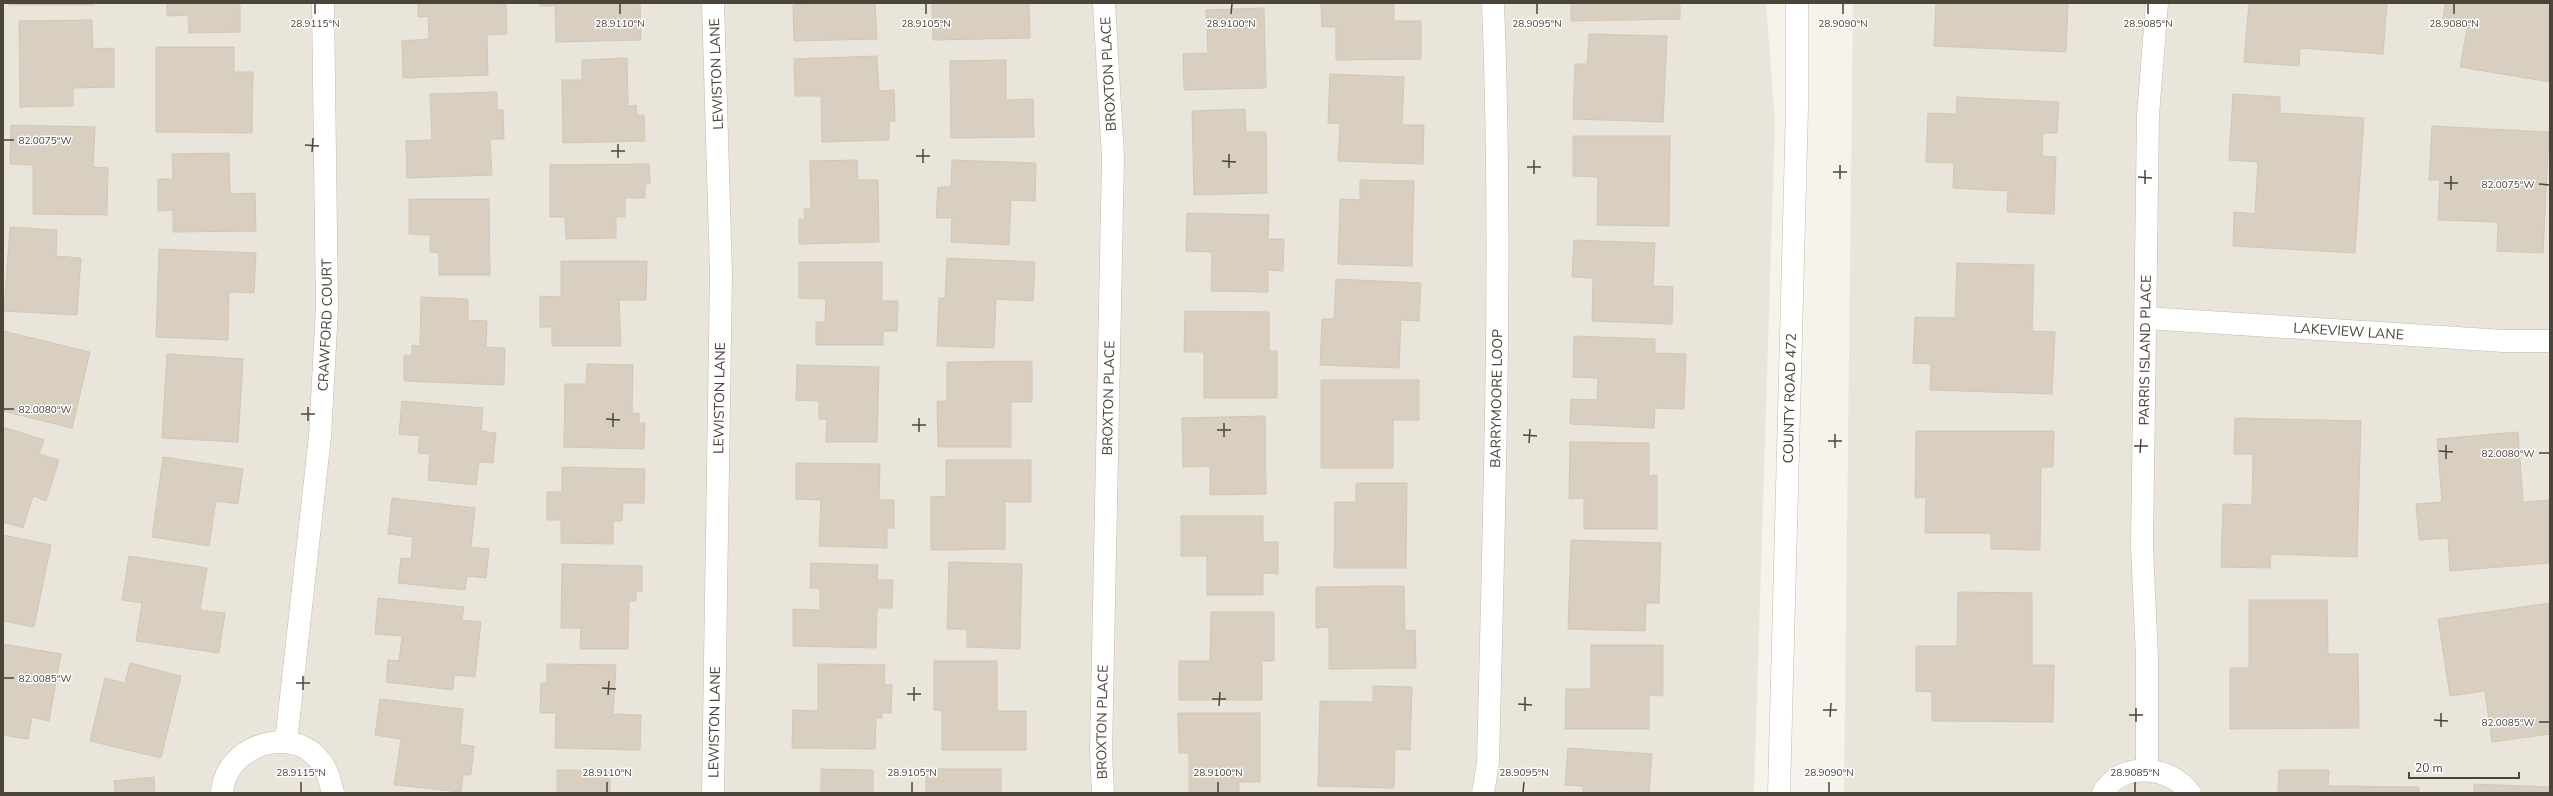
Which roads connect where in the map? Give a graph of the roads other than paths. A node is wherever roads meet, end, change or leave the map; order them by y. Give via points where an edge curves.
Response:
1 (323, 3) edge
2 (713, 3) edge
3 (1104, 3) edge
4 (1493, 3) edge
5 (1797, 3) edge
6 (2157, 3) edge
7 (2146, 318) junction
8 (2550, 341) edge
9 (286, 742) junction
10 (2146, 770) junction
11 (222, 793) edge
12 (333, 793) edge
13 (713, 793) edge
14 (1103, 793) edge
15 (1483, 793) edge
16 (1779, 793) edge
17 (2104, 793) edge
18 (2190, 793) edge

1 - 9 street, CRAWFORD COURT via 327,308 320,436
2 - 13 street, LEWISTON LANE via 721,272
3 - 14 street, BROXTON PLACE via 1113,158 1101,752
4 - 15 street, BARRYMOORE LOOP via 1497,227 1494,523 1488,763
5 - 16 street, COUNTY ROAD 472 via 1797,108
6 - 7 street, PARRIS ISLAND PLACE via 2148,115
7 - 8 street, LAKEVIEW LANE via 2504,341
7 - 10 street, PARRIS ISLAND PLACE via 2142,546 2147,659
9 - 11 street via 269,742 252,748 238,758 228,772
9 - 12 street via 304,749 320,761 330,778
10 - 17 street via 2131,772 2117,779
10 - 18 street via 2160,771 2174,778

